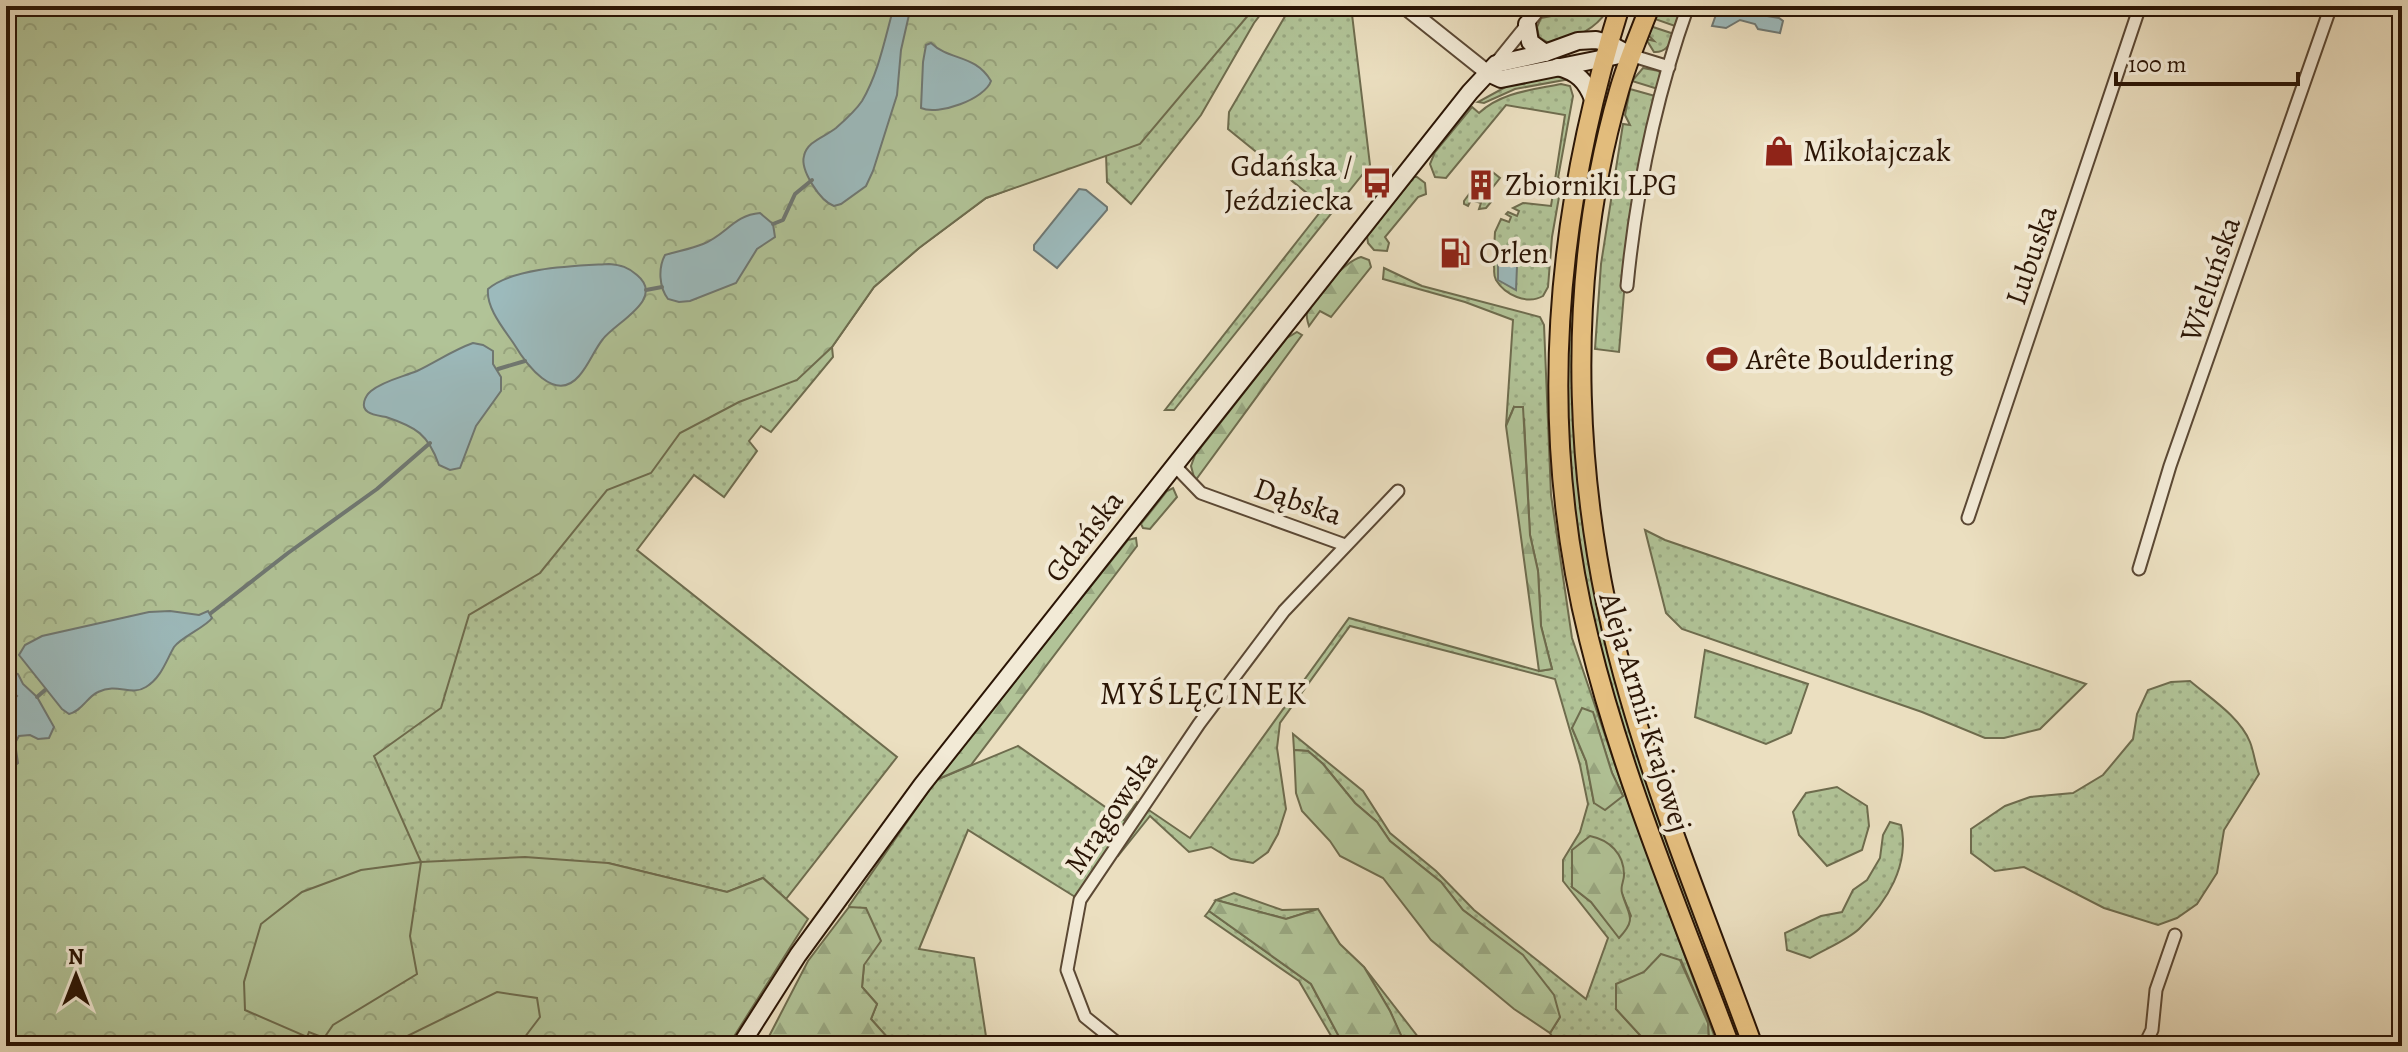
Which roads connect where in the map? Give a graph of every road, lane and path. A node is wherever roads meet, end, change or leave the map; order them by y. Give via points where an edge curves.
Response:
1 (1404, 6) edge
2 (1542, 6) edge
3 (1620, 6) edge
4 (1650, 6) edge
5 (1688, 6) edge
6 (2140, 6) edge
7 (2331, 6) edge
8 (1527, 24) junction
9 (1606, 50) junction
10 (1545, 53) junction
11 (1630, 55) junction
12 (1557, 67) junction
13 (1669, 67) junction
14 (1492, 68) junction
15 (1593, 99) junction
16 (1627, 286) dead end
17 (1175, 466) junction
18 (1398, 491) dead end
19 (1968, 518) dead end
20 (1345, 545) junction
21 (2139, 569) dead end
22 (2175, 935) dead end
23 (740, 1046) edge
24 (1121, 1046) edge
25 (1730, 1046) edge
26 (1753, 1046) edge
27 (2144, 1046) edge

1 - 14 street
2 - 8 street, Gdańska
3 - 9 main road, Aleja Armii Krajowej
4 - 11 main road, Aleja Armii Krajowej
5 - 13 street
6 - 19 street, Lubuska
7 - 21 street, Wieluńska
8 - 10 main road via 1530,42
8 - 14 street, Gdańska
9 - 10 main road via 1581,40
9 - 11 main road
9 - 12 main road
9 - 15 main road, Aleja Armii Krajowej
10 - 14 main road
11 - 13 street
11 - 26 main road, Aleja Armii Krajowej via 1603,156 1582,308 1594,529 1613,635 1641,734
12 - 14 main road via 1501,79
12 - 15 main road via 1581,78
13 - 16 street via 1635,212
14 - 17 main road, Gdańska
15 - 25 main road, Aleja Armii Krajowej via 1574,190 1559,307 1558,419 1568,531 1588,638 1615,729
17 - 20 street, Dąbska via 1201,493
17 - 23 main road, Gdańska via 865,859
18 - 20 street, Dąbska
20 - 24 street, Mrągowska via 1284,611 1199,724 1080,900 1067,970 1085,1017
22 - 27 street

